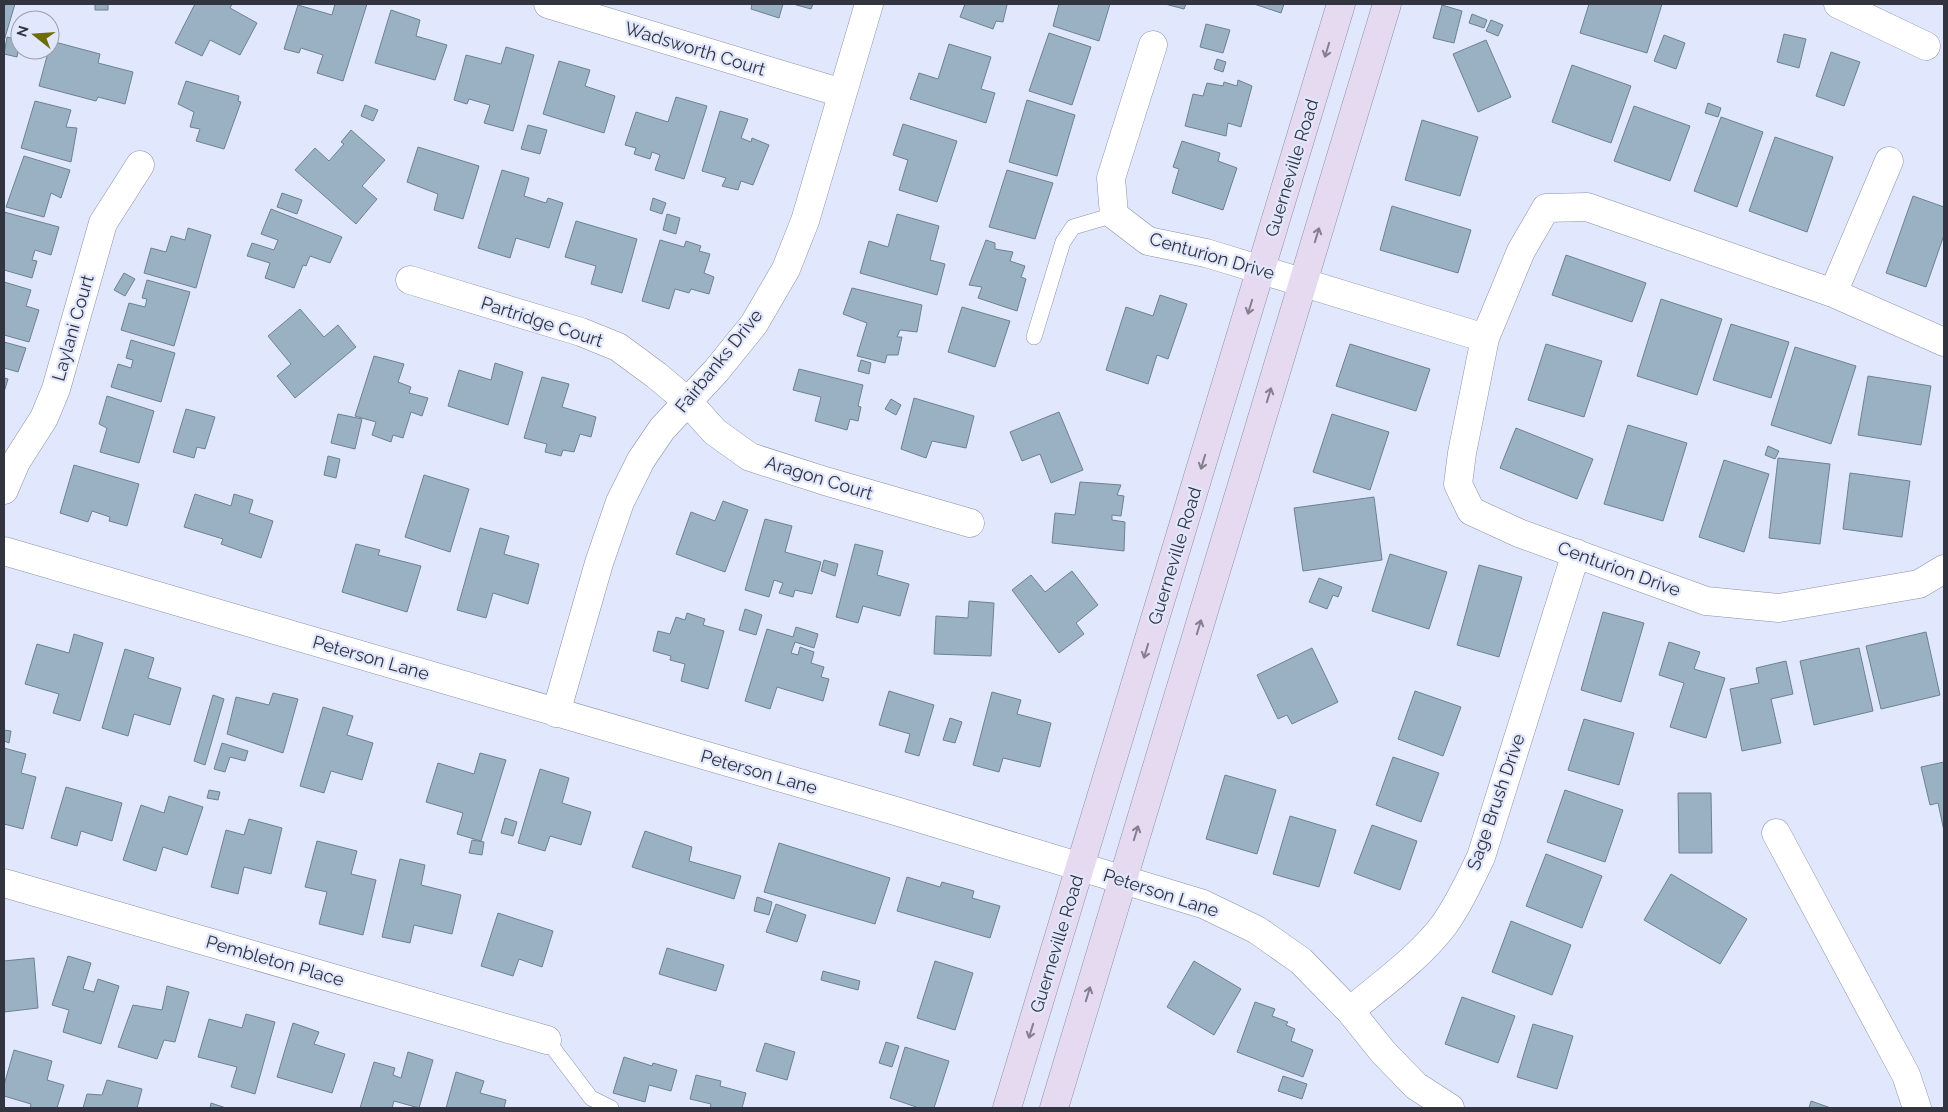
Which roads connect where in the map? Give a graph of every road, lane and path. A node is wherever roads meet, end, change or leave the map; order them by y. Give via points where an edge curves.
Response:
1 (548, 4) edge
2 (869, 4) edge
3 (1341, 4) edge
4 (1387, 4) edge
5 (1838, 4) edge
6 (1153, 45) dead end
7 (1926, 46) dead end
8 (842, 93) junction
9 (1889, 161) dead end
10 (140, 165) dead end
11 (1114, 215) junction
12 (1261, 271) junction
13 (410, 280) dead end
14 (1303, 281) junction
15 (1833, 293) junction
16 (1034, 337) dead end
17 (1485, 338) junction
18 (1944, 342) edge
19 (688, 401) junction
20 (4, 490) edge
21 (970, 523) dead end
22 (4, 551) edge
23 (1576, 552) junction
24 (1944, 569) edge
25 (556, 713) junction
26 (1776, 833) dead end
27 (1081, 868) junction
28 (1122, 880) junction
29 (4, 882) edge
30 (1350, 1011) junction
31 (547, 1040) joint
32 (611, 1108) edge
33 (1007, 1108) edge
34 (1054, 1108) edge
35 (1450, 1108) edge
36 (1917, 1108) edge

1 - 8 street, Wadsworth Court
2 - 8 street, Fairbanks Drive
3 -> 12 main road, Guerneville Road
14 -> 4 main road
5 - 7 street
6 - 11 street via 1111,178
8 - 19 street, Fairbanks Drive via 805,221 786,269 754,324
9 - 15 street
10 - 20 street, Laylani Court via 103,223 56,389 44,418 16,462
11 - 12 street, Centurion Drive via 1148,241 1206,253
11 - 16 lane via 1073,228 1062,242
12 - 14 street, Centurion Drive
12 -> 27 main road, Guerneville Road
13 - 19 street, Partridge Court via 581,332 618,348
14 - 17 street, Centurion Drive
28 -> 14 main road
15 - 17 street, Centurion Drive via 1587,207 1546,208 1521,251
15 - 18 street, Centurion Drive
17 - 23 street, Centurion Drive via 1458,484 1471,511 1519,533
19 - 21 street, Aragon Court via 715,432 750,457
19 - 25 street, Fairbanks Drive via 646,452 620,502
22 - 25 street, Peterson Lane
23 - 24 street, Centurion Drive via 1706,601 1779,608 1919,584
23 - 30 street, Sage Brush Drive via 1481,857 1464,892 1444,924 1418,955
25 - 27 street, Peterson Lane
26 - 36 street via 1906,1075
27 - 28 street, Peterson Lane
27 -> 33 main road, Guerneville Road
28 - 30 street, Peterson Lane via 1203,904 1257,930 1301,961
34 -> 28 main road
29 - 31 street, Pembleton Place
30 - 35 street, Peterson Lane via 1416,1086
31 - 32 lane via 591,1098

